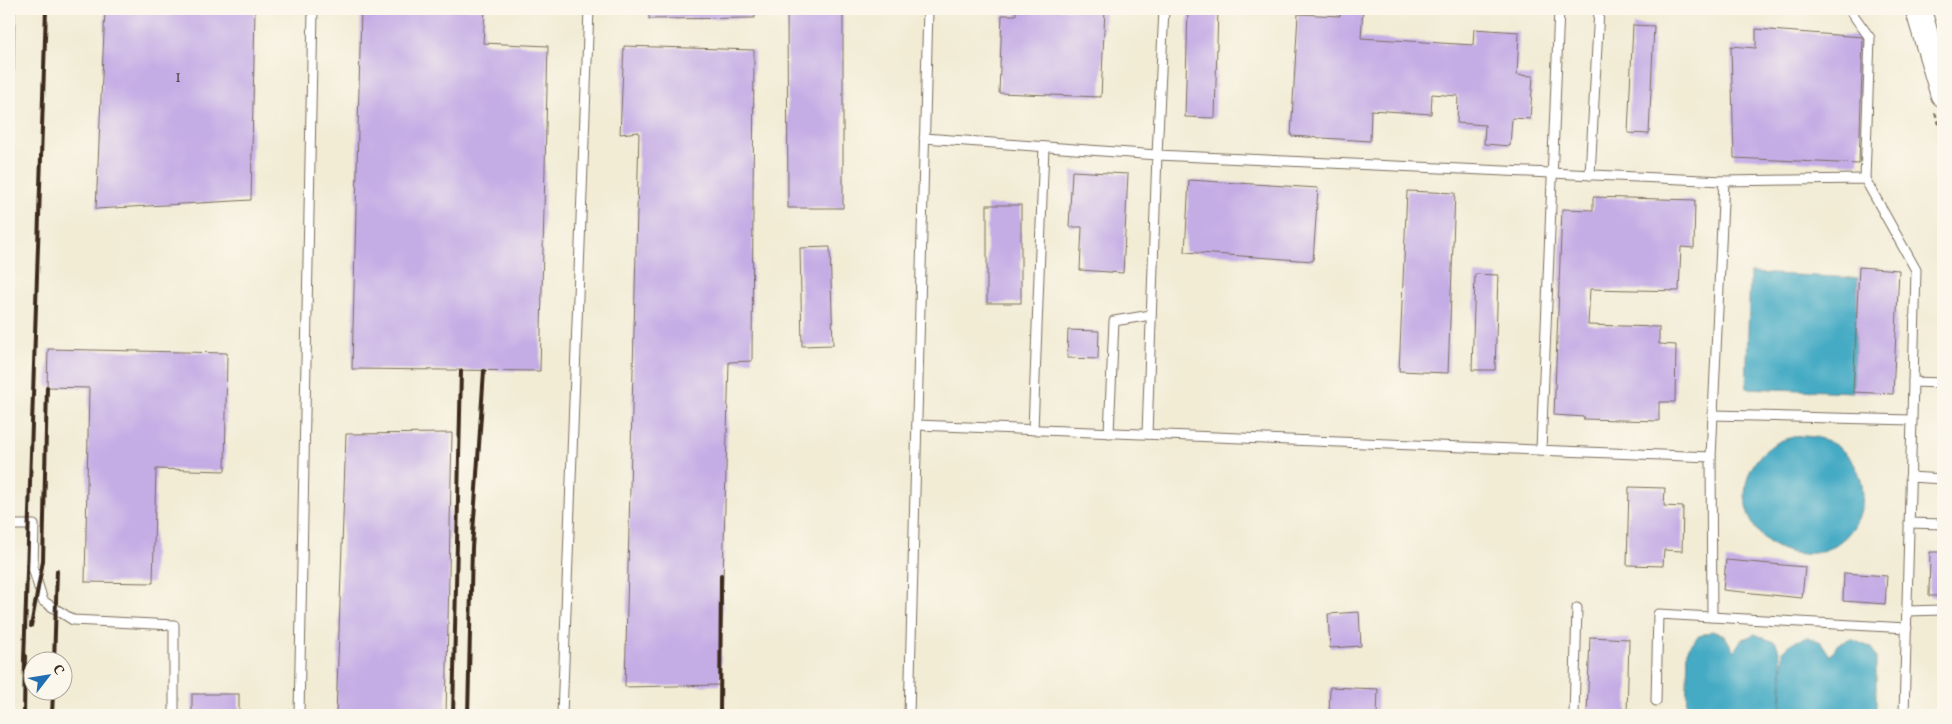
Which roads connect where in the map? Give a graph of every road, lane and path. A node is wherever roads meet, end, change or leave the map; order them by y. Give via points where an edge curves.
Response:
1 (10, 9) edge
2 (313, 9) edge
3 (589, 9) edge
4 (928, 9) edge
5 (1164, 9) edge
6 (1559, 9) edge
7 (1599, 9) edge
8 (1849, 9) edge
9 (1918, 9) edge
10 (9, 62) edge
11 (9, 70) edge
12 (1943, 94) edge
13 (924, 138) junction
14 (1044, 147) junction
15 (1157, 155) junction
16 (1552, 173) junction
17 (1590, 175) junction
18 (1865, 179) junction
19 (1724, 181) junction
20 (1151, 315) junction
21 (1913, 382) junction
22 (1943, 383) edge
23 (1713, 414) junction
24 (1912, 420) junction
25 (917, 425) junction
26 (1034, 430) junction
27 (1109, 433) junction
28 (1147, 434) junction
29 (1541, 450) junction
30 (1711, 457) junction
31 (1910, 477) junction
32 (1943, 479) edge
33 (1909, 523) junction
34 (1943, 524) edge
35 (9, 525) edge
36 (1577, 608) dead end
37 (1907, 610) junction
38 (1943, 610) edge
39 (1712, 617) junction
40 (1907, 628) junction
41 (1656, 701) dead end
42 (174, 715) edge
43 (300, 715) edge
44 (562, 715) edge
45 (909, 715) edge
46 (1574, 715) edge
47 (1904, 715) edge

1 - 10 lane
2 - 43 lane
3 - 44 lane
4 - 13 lane
5 - 15 lane
6 - 16 lane
7 - 17 lane
8 - 18 lane via 1870,38
9 - 12 street
10 - 11 lane
13 - 14 lane
13 - 25 lane
14 - 15 lane
14 - 26 lane
15 - 16 lane
15 - 20 lane
16 - 17 lane
16 - 29 lane
17 - 19 lane
18 - 19 lane
18 - 21 lane via 1916,270
19 - 23 lane
20 - 27 lane via 1114,321
20 - 28 lane
21 - 22 lane
21 - 24 lane
23 - 24 lane
23 - 30 lane
24 - 31 lane
25 - 26 lane
25 - 45 lane
26 - 27 lane
27 - 28 lane
28 - 29 lane
29 - 30 lane
30 - 39 lane
31 - 32 lane
31 - 33 lane
33 - 34 lane
33 - 37 lane
35 - 42 lane via 34,525 33,568 43,600 73,620 174,625
36 - 46 lane
37 - 38 lane
37 - 40 lane
39 - 40 lane
39 - 41 lane via 1658,614
40 - 47 lane

